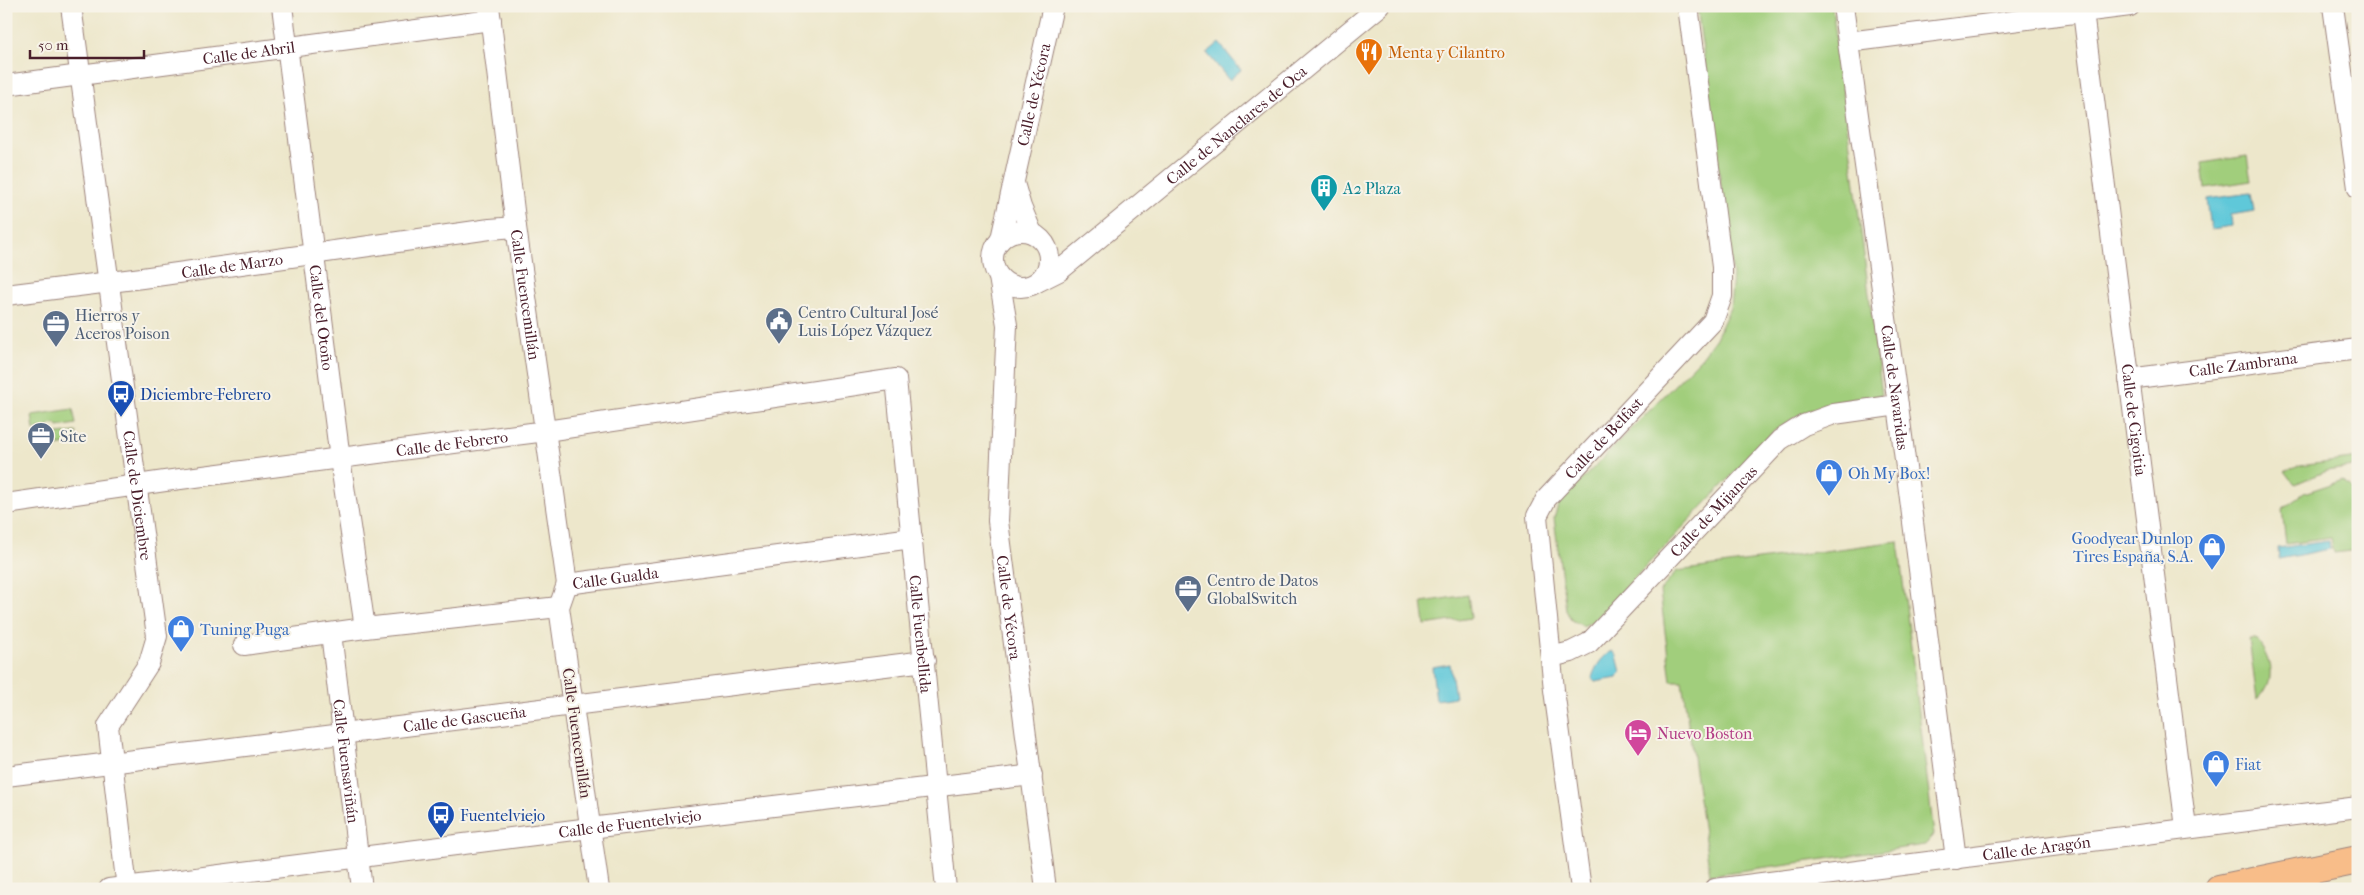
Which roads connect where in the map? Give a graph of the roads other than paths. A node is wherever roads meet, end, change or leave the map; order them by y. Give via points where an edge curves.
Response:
1 (71, 6) edge
2 (282, 6) edge
3 (1053, 6) edge
4 (1380, 6) edge
5 (1688, 6) edge
6 (1843, 6) edge
7 (2130, 6) edge
8 (2333, 6) edge
9 (2083, 12) junction
10 (490, 13) edge
11 (1848, 42) junction
12 (287, 47) junction
13 (82, 76) junction
14 (6, 85) edge
15 (1014, 183) junction
16 (2358, 188) edge
17 (516, 227) junction
18 (1032, 233) junction
19 (1001, 239) junction
20 (1093, 243) junction
21 (1048, 251) junction
22 (313, 255) junction
23 (999, 277) junction
24 (109, 282) junction
25 (1034, 284) junction
26 (6, 295) edge
27 (1006, 325) junction
28 (2358, 349) edge
29 (896, 379) joint
30 (2129, 379) junction
31 (1898, 405) junction
32 (546, 431) junction
33 (340, 459) junction
34 (138, 485) junction
35 (6, 504) edge
36 (912, 538) junction
37 (567, 584) junction
38 (559, 607) junction
39 (365, 628) junction
40 (331, 633) junction
41 (244, 645) dead end
42 (1551, 657) junction
43 (925, 661) junction
44 (573, 705) junction
45 (344, 734) junction
46 (112, 763) junction
47 (6, 776) edge
48 (1032, 776) junction
49 (938, 788) junction
50 (2358, 807) edge
51 (590, 828) junction
52 (2186, 828) junction
53 (358, 857) junction
54 (1956, 859) junction
55 (2358, 860) edge
56 (2358, 879) edge
57 (121, 888) edge
58 (362, 889) edge
59 (599, 889) edge
60 (946, 889) edge
61 (1046, 889) edge
62 (1581, 889) edge
63 (1714, 889) edge
64 (2219, 889) edge
65 (2302, 889) edge

1 - 13 street, Calle de Diciembre
2 - 12 street, Calle del Otoño
3 - 15 street, Calle de Yécora
4 - 20 street, Calle de Nanclares de Oca
5 - 42 street, Calle de Belfast via 1722,268 1722,296 1713,321 1546,499 1537,516
6 - 11 street, Calle de Navaridas
7 - 9 street
8 - 16 street
9 - 11 street
9 - 30 street, Calle de Cigoitia
10 - 12 street, Calle de Abril
10 - 17 street, Calle Fuencemillán
11 - 31 street, Calle de Navaridas
12 - 13 street, Calle de Abril
12 - 22 street, Calle del Otoño
13 - 14 street, Calle de Abril
13 - 24 street, Calle de Diciembre
15 - 18 street, Calle de Yécora
15 - 19 street, Calle de Yécora
17 - 22 street, Calle de Marzo
17 - 32 street, Calle Fuencemillán
18 - 19 street via 1020,231
18 - 21 street via 1042,240
19 - 23 street via 992,256
20 - 21 street, Calle de Nanclares de Oca
20 - 25 street, Calle de Nanclares de Oca via 1058,271
21 - 25 street via 1046,272
22 - 24 street, Calle de Marzo
22 - 33 street, Calle del Otoño
23 - 25 street via 1012,286
23 - 27 street, Calle de Yécora
24 - 26 street, Calle de Marzo
24 - 34 street, Calle de Diciembre
25 - 27 street, Calle de Yécora
27 - 48 street, Calle de Yécora via 998,521
28 - 30 street, Calle Zambrana
29 - 32 street, Calle de Febrero
29 - 36 street, Calle Fuenbellida
30 - 52 street, Calle de Cigoitia
31 - 42 street, Calle de Mijancas via 1834,414 1804,425 1780,440 1589,643
31 - 54 street, Calle de Navaridas
32 - 33 street, Calle de Febrero
32 - 37 street, Calle Fuencemillán
33 - 34 street, Calle de Febrero
33 - 39 street, Calle del Otoño
34 - 35 street, Calle de Febrero
34 - 46 street, Calle de Diciembre via 157,636 149,663 108,726
36 - 37 street, Calle Gualda
36 - 43 street, Calle Fuenbellida
37 - 38 street, Calle Gualda
38 - 39 street, Calle Gualda
38 - 44 street, Calle Fuencemillán
39 - 40 street, Calle Gualda
40 - 41 street, Calle Gualda
40 - 45 street, Calle Fuensaviñán
42 - 62 street, Calle de Belfast
43 - 44 street, Calle de Gascueña
43 - 49 street, Calle Fuenbellida
44 - 45 street, Calle de Gascueña
44 - 51 street, Calle Fuencemillán
45 - 46 street, Calle de Gascueña
45 - 53 street, Calle Fuensaviñán
46 - 47 street, Calle de Gascueña
46 - 57 street, Calle de Diciembre
48 - 49 street, Calle de Fuentelviejo
48 - 61 street, Calle de Yécora
49 - 51 street, Calle de Fuentelviejo
49 - 60 street, Calle Fuenbellida
50 - 52 street, Calle de Aragón
51 - 53 street, Calle de Fuentelviejo
51 - 59 street, Calle Fuencemillán
52 - 54 street, Calle de Aragón
53 - 57 street, Calle de Fuentelviejo
53 - 58 street, Calle Fuensaviñán
54 - 63 street, Calle de Aragón
55 - 64 highway
56 - 65 highway

